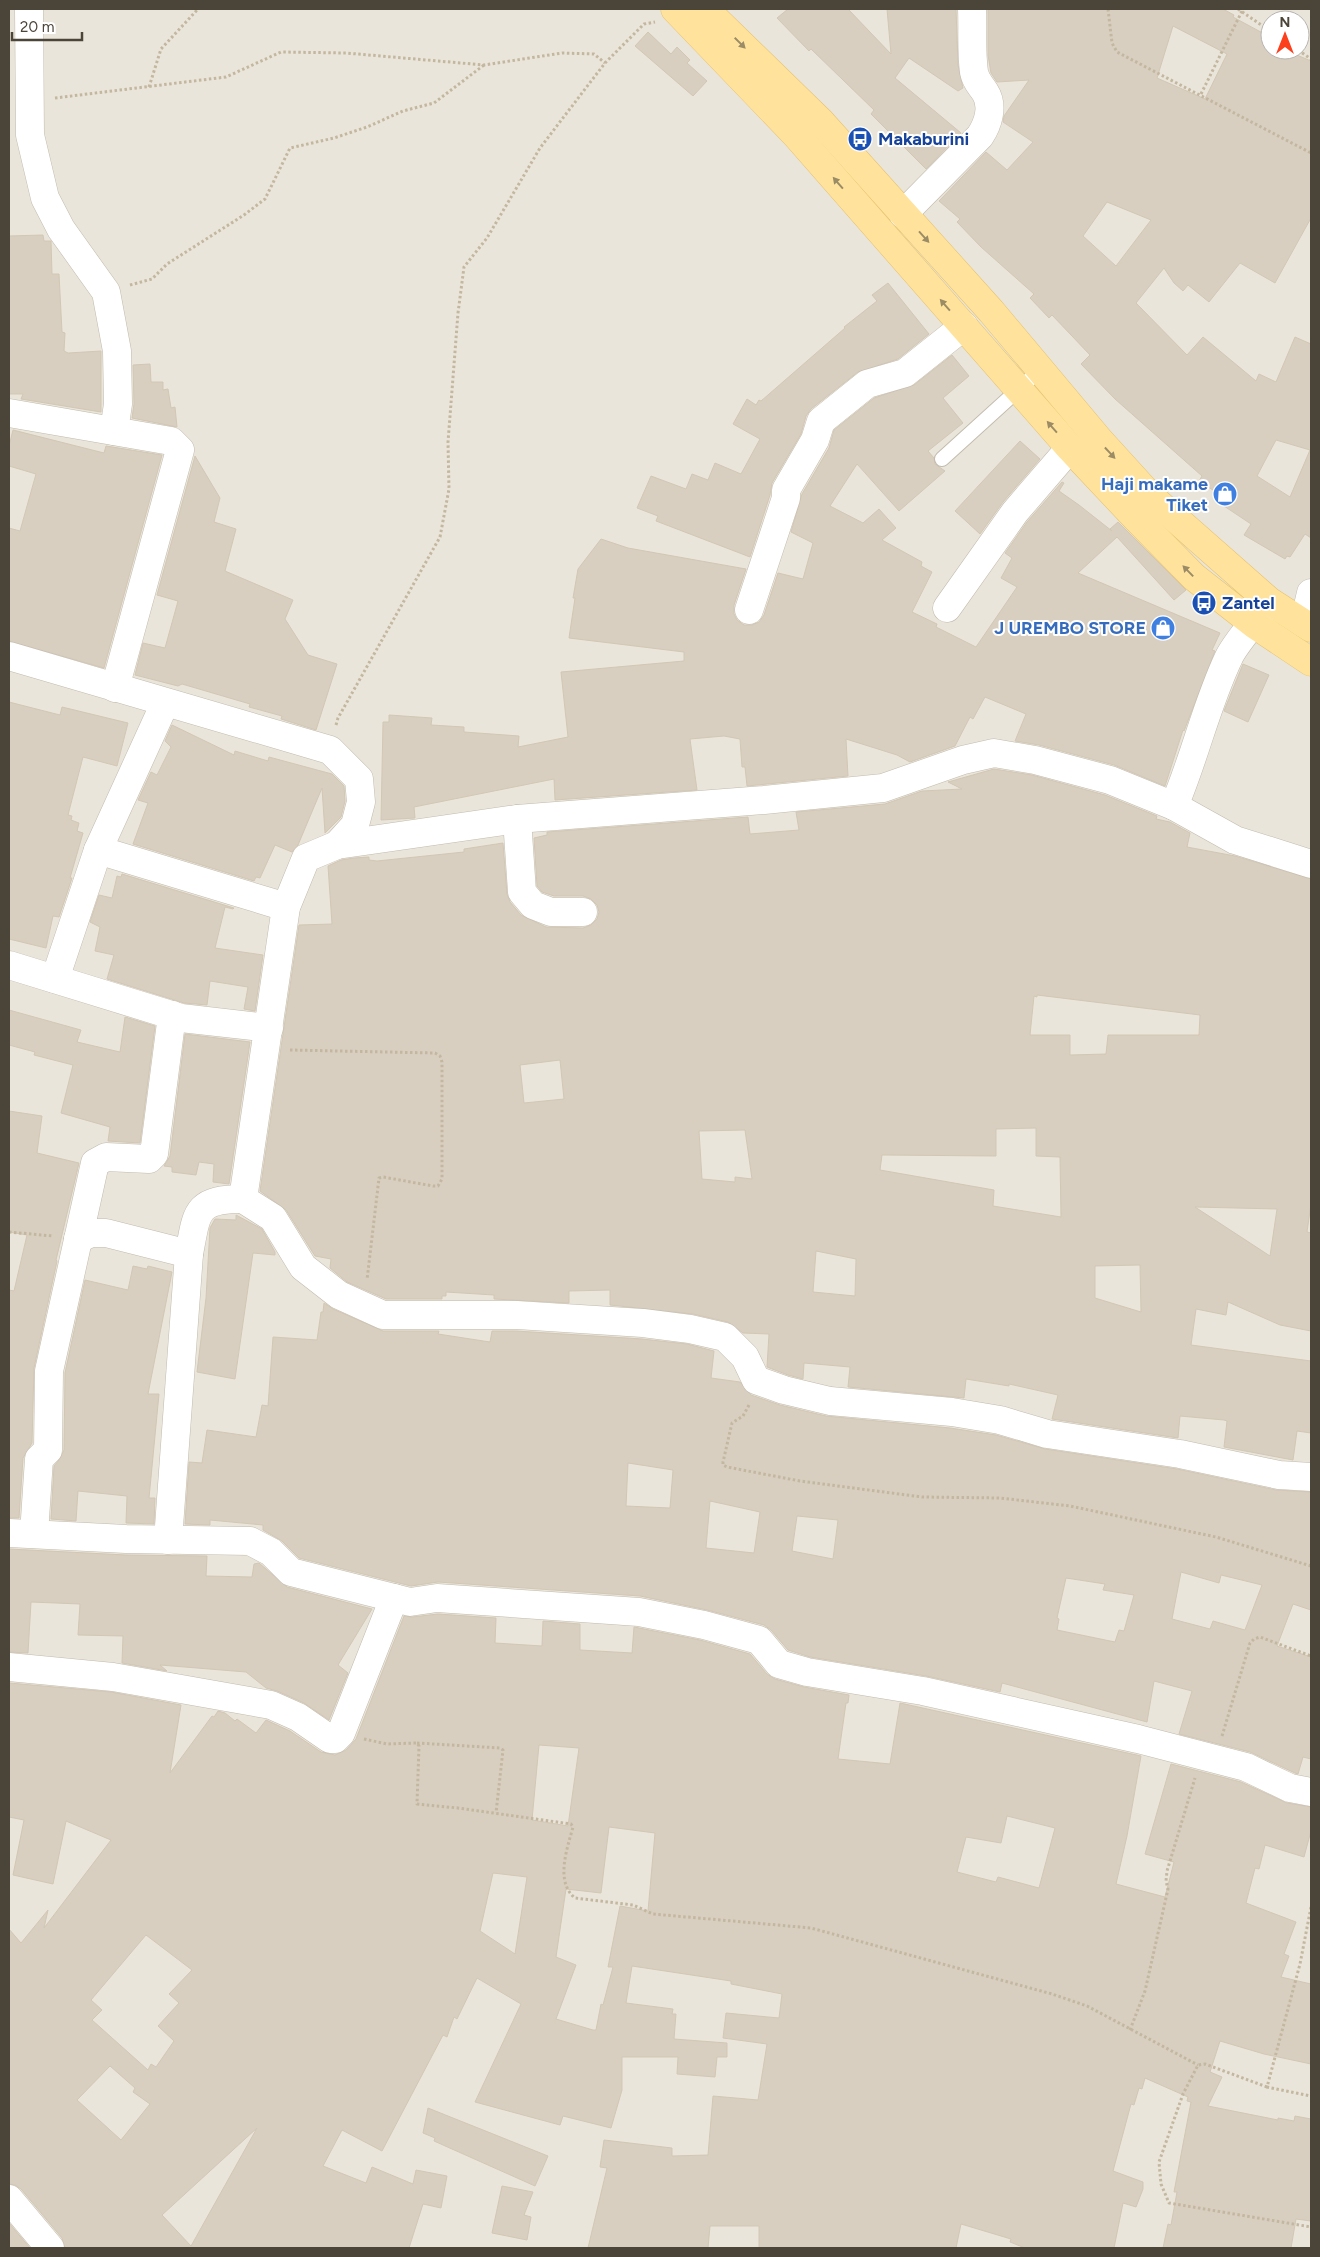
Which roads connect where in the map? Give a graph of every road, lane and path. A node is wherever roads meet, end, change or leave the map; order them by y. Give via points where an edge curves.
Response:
1 (29, 9) edge
2 (198, 9) edge
3 (972, 9) edge
4 (1108, 9) edge
5 (688, 10) edge
6 (1240, 10) edge
7 (1260, 24) edge
8 (605, 63) junction
9 (484, 65) junction
10 (149, 87) junction
11 (1200, 94) junction
12 (30, 101) junction
13 (1311, 153) edge
14 (904, 214) junction
15 (106, 292) junction
16 (964, 326) junction
17 (1040, 370) junction
18 (1019, 388) junction
19 (9, 413) edge
20 (114, 431) junction
21 (1070, 448) junction
22 (942, 459) dead end
23 (1311, 593) edge
24 (1269, 601) junction
25 (947, 608) dead end
26 (749, 610) dead end
27 (1254, 624) junction
28 (1307, 625) edge
29 (9, 656) edge
30 (1311, 662) edge
31 (115, 688) junction
32 (165, 702) junction
33 (330, 750) junction
34 (1174, 806) junction
35 (517, 819) junction
36 (337, 845) junction
37 (98, 850) junction
38 (1311, 864) edge
39 (286, 907) junction
40 (584, 912) dead end
41 (9, 965) edge
42 (55, 979) junction
43 (172, 1015) junction
44 (267, 1039) junction
45 (243, 1200) junction
46 (9, 1232) edge
47 (78, 1239) junction
48 (189, 1254) junction
49 (364, 1306) junction
50 (756, 1380) junction
51 (1311, 1477) edge
52 (21, 1533) edge
53 (168, 1540) junction
54 (1311, 1566) edge
55 (394, 1598) junction
56 (1311, 1656) edge
57 (9, 1667) edge
58 (341, 1733) junction
59 (417, 1743) junction
60 (1208, 1757) junction
61 (1311, 1792) edge
62 (496, 1813) junction
63 (1311, 1907) edge
64 (1130, 2030) junction
65 (1198, 2065) junction
66 (1267, 2086) junction
67 (1311, 2096) edge
68 (9, 2199) edge
69 (1311, 2228) edge
70 (50, 2248) edge

1 - 12 street
2 - 10 path via 161,49
3 - 14 street via 974,72 977,83 989,99 988,124
4 - 11 path via 1112,43 1117,52
5 - 8 path via 644,24
5 -> 14 main road via 821,122
16 -> 5 main road
6 - 7 path
6 - 11 path
8 - 9 path via 594,54 562,53
8 - 33 path via 540,148 487,238 464,267 448,442 449,489 440,537 338,718
9 - 10 path via 346,53 281,52 226,77
9 - 15 path via 434,103 403,111 334,138 290,148 265,199 167,264 152,279
10 - 12 path
11 - 13 path
12 - 15 street via 30,135 45,198 61,229
14 -> 17 main road
15 - 20 street via 117,350 118,404
16 - 18 main road
16 - 26 street via 905,374 867,384 821,421 815,440 786,490
17 - 18 lane
17 -> 24 main road via 1151,497
21 -> 18 main road
18 - 22 lane
19 - 20 street
20 - 31 street via 171,441 180,450
21 - 25 street via 1015,512
27 -> 21 main road via 1194,578
23 - 28 street
24 - 27 street
24 - 28 main road
27 - 30 main road
27 - 34 street via 1229,655
29 - 31 street
31 - 32 street
32 - 33 street
32 - 37 street
33 - 36 street via 359,780 361,802 355,824
34 - 35 street via 1110,780 994,753 963,760 883,788
34 - 38 street via 1235,840
35 - 36 street
35 - 40 street via 522,892 532,905 551,912
36 - 39 street via 306,858
37 - 39 street
37 - 42 street
39 - 44 street
41 - 42 street
42 - 43 street
43 - 44 street
43 - 47 street via 154,1154 149,1159 106,1157 95,1163
44 - 45 street
44 - 49 path via 440,1056 442,1178 438,1186 433,1186 379,1178
45 - 48 street via 224,1199 205,1204 195,1218
45 - 49 street via 273,1218 303,1267 339,1296
46 - 47 path
47 - 48 street via 91,1232 106,1232
47 - 52 street via 49,1371 48,1450 39,1459
48 - 53 street
49 - 50 street via 383,1315 517,1315 690,1329 725,1337 745,1357
50 - 51 street via 830,1401 952,1412 1000,1420 1047,1434 1180,1454 1279,1475
50 - 54 path via 747,1412 732,1423 723,1462 727,1467 808,1482 922,1497 1000,1498 1070,1506 1216,1537
52 - 53 street
53 - 55 street via 250,1541 271,1552 291,1572
55 - 58 street
55 - 60 street via 410,1602 437,1598 639,1612 759,1640 779,1664 807,1672 922,1691
56 - 60 path via 1260,1637 1254,1638
57 - 58 street via 113,1677 271,1705 298,1717 330,1739
58 - 59 path via 387,1744
59 - 62 path via 417,1804
59 - 62 path via 503,1750
60 - 61 street via 1246,1767 1290,1788
60 - 64 path via 1167,1871 1168,1889 1145,1991
62 - 64 path via 571,1824 564,1884 575,1898 633,1905 653,1914 811,1928 1052,1994 1087,2006
63 - 66 path via 1300,1964
64 - 65 path
65 - 66 path via 1205,2064
65 - 69 path via 1183,2094 1158,2162 1161,2184 1169,2203
66 - 67 path
68 - 70 street

